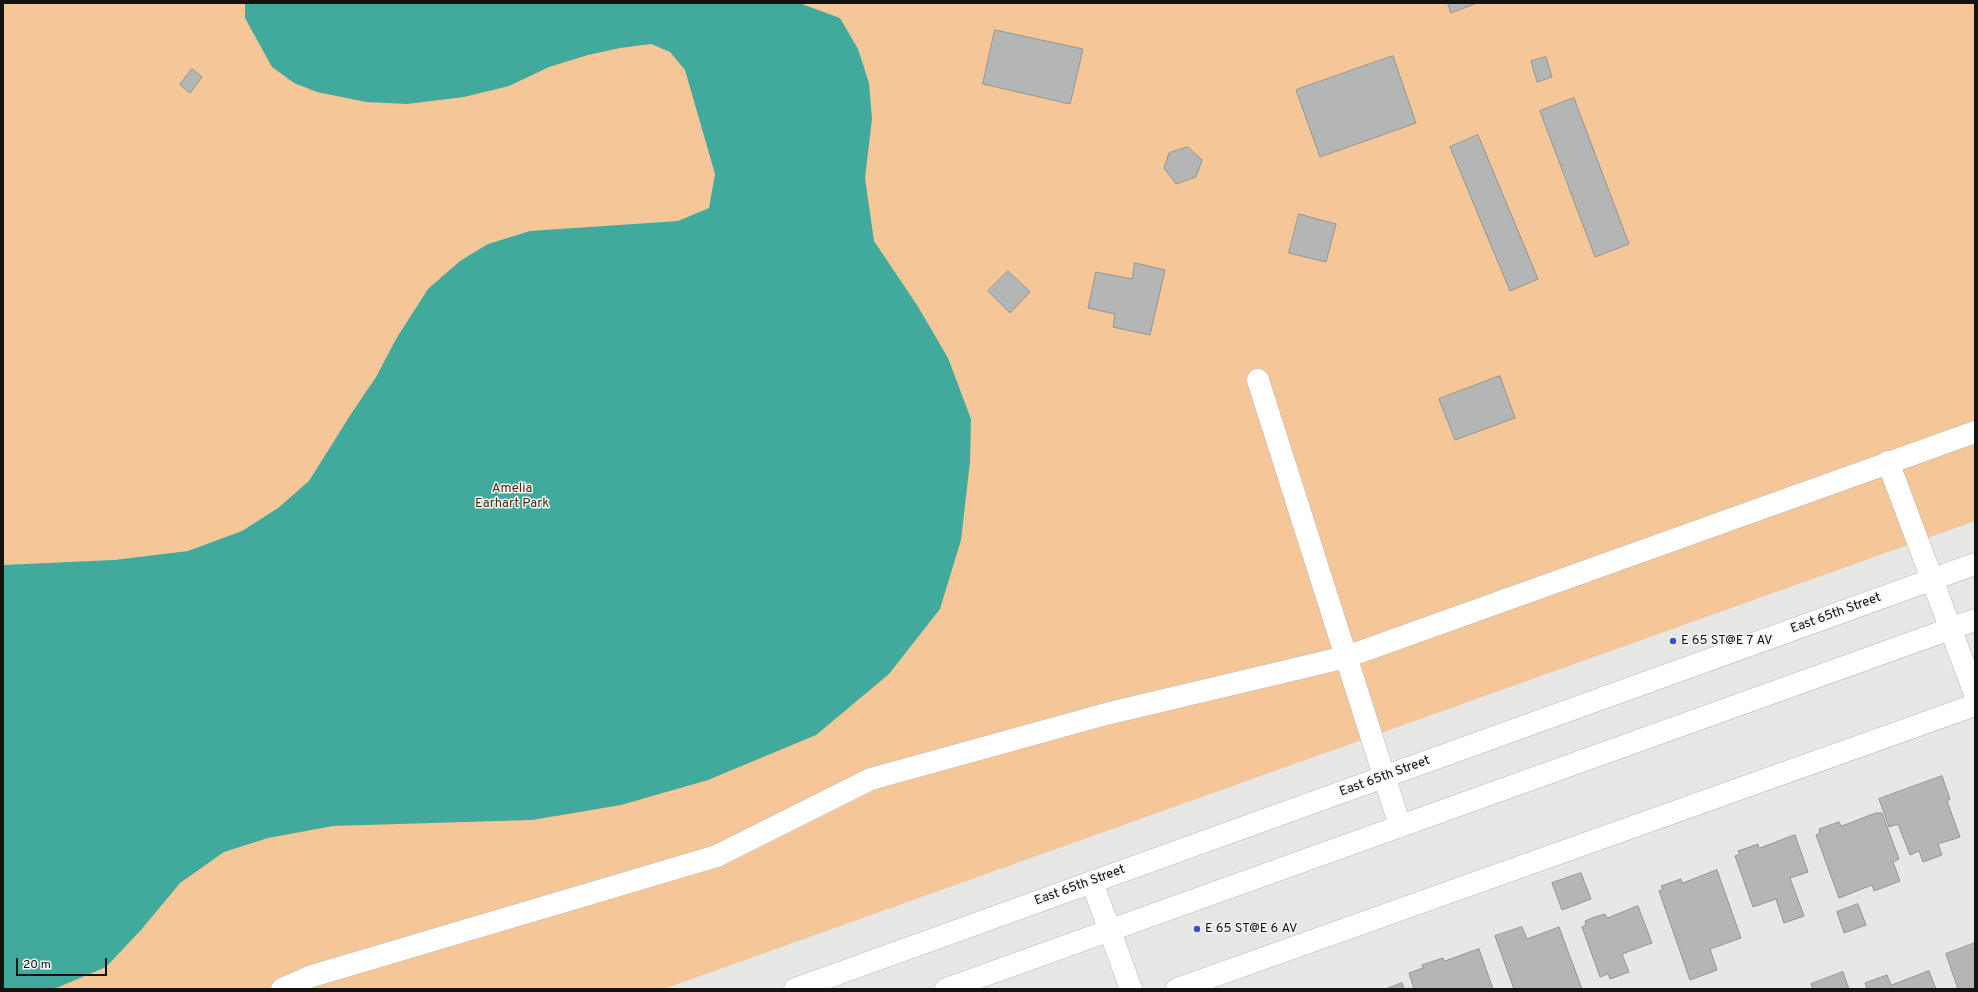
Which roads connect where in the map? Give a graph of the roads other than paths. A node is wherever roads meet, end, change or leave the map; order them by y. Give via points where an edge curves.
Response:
1 (1258, 380) dead end
2 (1975, 432) edge
3 (1888, 462) junction
4 (1975, 564) edge
5 (1932, 580) junction
6 (1975, 620) edge
7 (1951, 629) junction
8 (1346, 657) junction
9 (1975, 694) edge
10 (1975, 705) edge
11 (1384, 777) junction
12 (1400, 826) junction
13 (1092, 882) junction
14 (1109, 930) junction
15 (282, 989) edge
16 (795, 989) edge
17 (946, 989) edge
18 (1131, 989) edge
19 (1177, 989) edge

1 - 8 main road
2 - 3 main road
3 - 5 main road
3 - 8 main road
4 - 5 main road, East 65th Street
5 - 7 main road
5 - 11 main road, East 65th Street
6 - 7 main road
7 - 9 main road
7 - 12 main road
8 - 11 main road
8 - 15 main road via 1106,714 871,779 717,856 312,976
10 - 19 main road
11 - 12 main road
11 - 13 main road, East 65th Street
12 - 14 main road
13 - 14 main road
13 - 16 main road, East 65th Street
14 - 17 main road
14 - 18 main road

